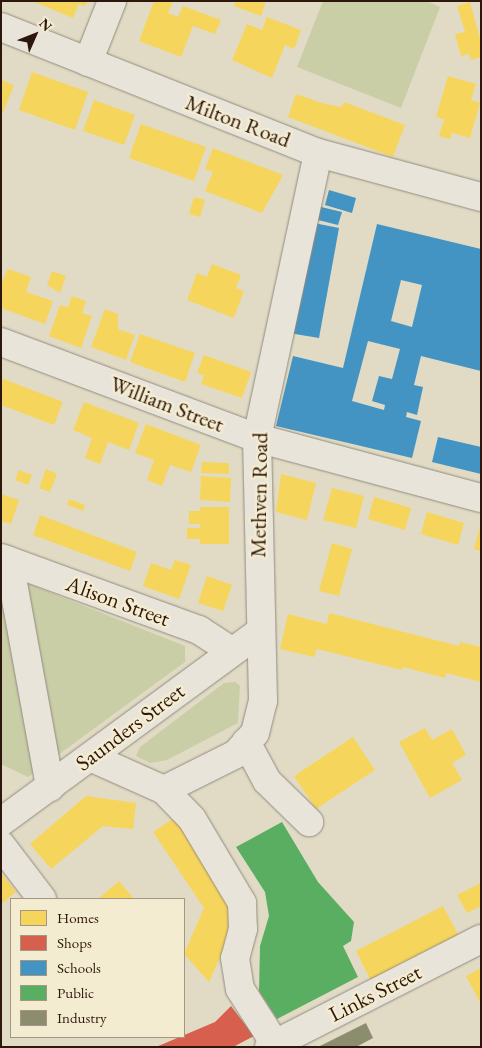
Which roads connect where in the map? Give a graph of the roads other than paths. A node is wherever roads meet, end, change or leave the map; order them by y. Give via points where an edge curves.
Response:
1 (112, 1) edge
2 (1, 27) edge
3 (88, 62) junction
4 (318, 153) junction
5 (481, 197) edge
6 (1, 342) edge
7 (257, 438) junction
8 (481, 498) edge
9 (5, 559) edge
10 (258, 633) junction
11 (231, 651) junction
12 (246, 742) junction
13 (90, 757) junction
14 (50, 787) junction
15 (164, 790) junction
16 (1, 822) edge
17 (309, 822) dead end
18 (1, 845) edge
19 (41, 898) edge
20 (481, 940) edge
21 (272, 1045) edge

1 - 3 street
2 - 3 street, Milton Road
3 - 4 street, Milton Road
4 - 5 street, Milton Road
4 - 7 street, Methven Road
6 - 7 street, William Street
7 - 8 street, William Street
7 - 10 street, Methven Road
9 - 11 street, Alison Street via 199,630
9 - 14 street
10 - 11 street, Saunders Street
10 - 12 street, Methven Road via 262,701 255,733
11 - 13 street, Saunders Street
12 - 15 street, Methven Road via 236,754
12 - 17 street via 267,781
13 - 14 street, Saunders Street
13 - 15 street
14 - 16 street, Saunders Street
15 - 21 street via 192,819 242,903 243,929 235,958 240,989
18 - 19 street
20 - 21 street, Links Street

